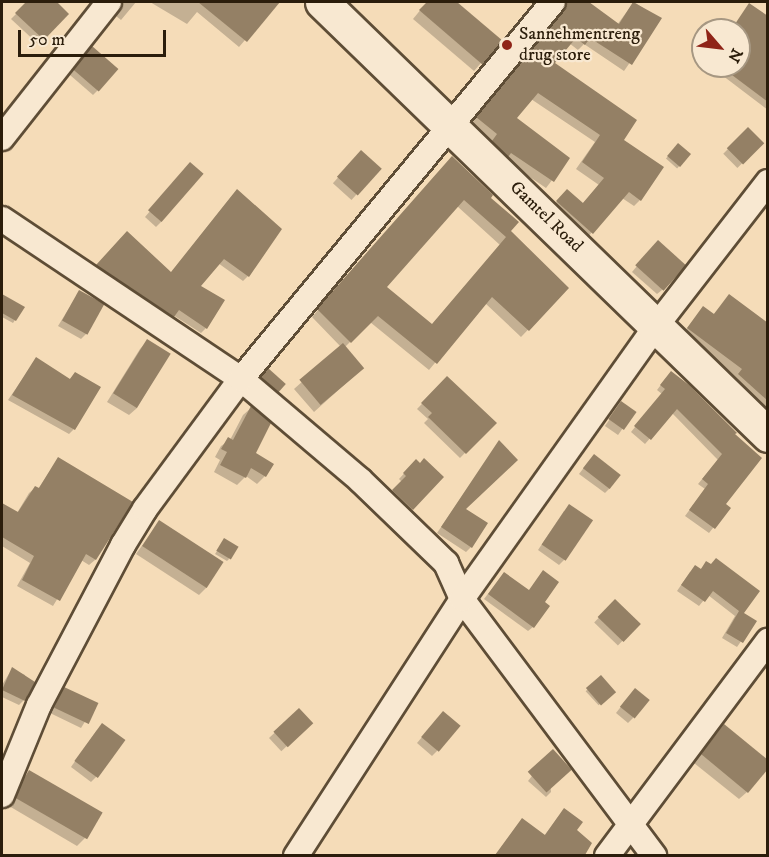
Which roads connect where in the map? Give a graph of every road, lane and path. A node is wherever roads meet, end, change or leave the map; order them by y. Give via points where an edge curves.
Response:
1 (109, 2) edge
2 (322, 2) edge
3 (553, 2) edge
4 (451, 127) junction
5 (2, 138) edge
6 (768, 182) edge
7 (2, 219) edge
8 (657, 325) junction
9 (242, 379) junction
10 (768, 435) edge
11 (462, 599) junction
12 (768, 641) edge
13 (2, 795) edge
14 (630, 826) junction
15 (296, 855) edge
16 (607, 855) edge
17 (654, 855) edge

1 - 5 street
2 - 4 street, Gamtel Road
3 - 4 street
4 - 8 street, Gamtel Road
4 - 9 street
6 - 8 street
7 - 9 street
8 - 10 street, Gamtel Road
8 - 11 street
9 - 11 street via 360,480 446,563
9 - 13 street via 145,509 123,545 39,705
11 - 14 street
11 - 15 street
12 - 14 street
14 - 16 street
14 - 17 street

